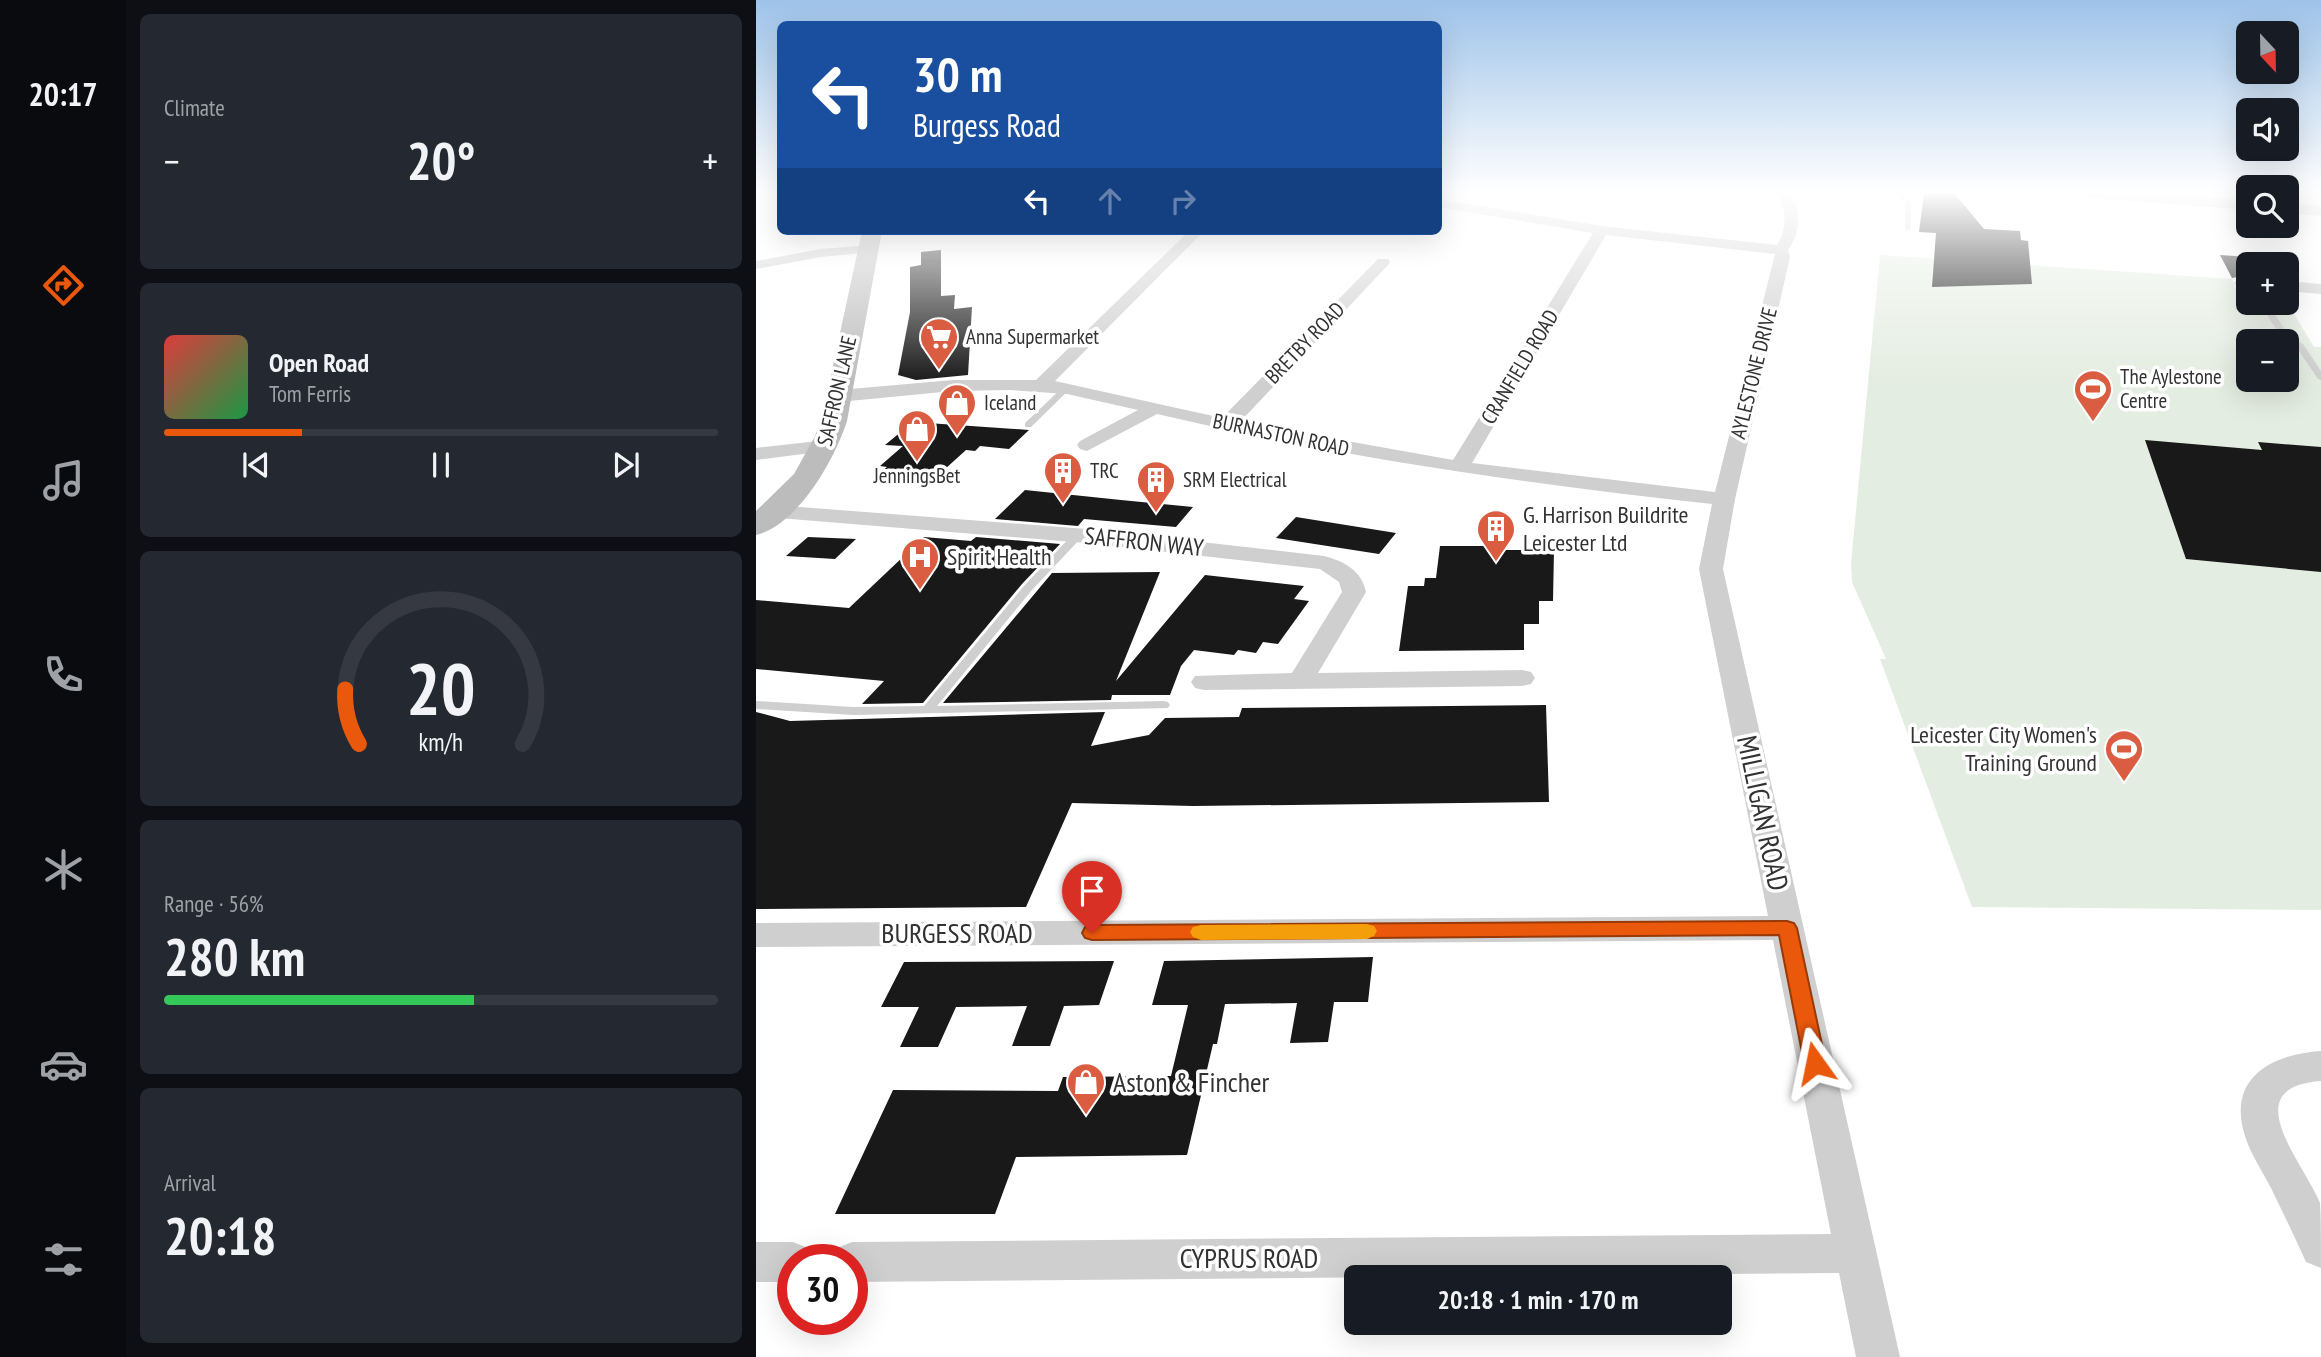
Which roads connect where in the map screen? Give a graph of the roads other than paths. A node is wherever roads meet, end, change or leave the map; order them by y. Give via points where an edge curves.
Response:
1 (803, 256) edge
2 (867, 256) edge
3 (1171, 256) edge
4 (1586, 256) edge
5 (1783, 256) edge
6 (1383, 262) dead end
7 (756, 265) edge
8 (2299, 287) edge
9 (2321, 289) edge
10 (2271, 315) edge
11 (2321, 377) edge
12 (1041, 385) junction
13 (1067, 388) junction
14 (839, 396) junction
15 (1154, 408) junction
16 (1227, 424) junction
17 (1028, 425) dead end
18 (1087, 445) dead end
19 (827, 446) junction
20 (756, 454) edge
21 (1459, 467) junction
22 (1724, 499) junction
23 (765, 519) edge
24 (1078, 536) junction
25 (1712, 557) joint
26 (1522, 677) dead end
27 (1301, 680) junction
28 (1204, 682) dead end
29 (756, 705) edge
30 (1164, 705) dead end
31 (927, 710) junction
32 (1787, 928) junction
33 (756, 935) edge
34 (2321, 1066) edge
35 (2321, 1248) edge
36 (1855, 1253) junction
37 (756, 1262) edge
38 (777, 1262) edge
39 (868, 1262) edge
40 (1878, 1357) edge

1 - 7 street
2 - 14 main road, SAFFRON LANE
3 - 12 street
4 - 21 street, CRANFIELD ROAD
5 - 22 street, AYLESTONE DRIVE
6 - 16 street, BRETBY ROAD
8 - 9 street
10 - 11 lane
12 - 13 street, BURNASTON ROAD
12 - 14 street, BURNASTON ROAD via 964,384
13 - 15 street, BURNASTON ROAD
13 - 17 lane
14 - 19 main road, SAFFRON LANE
15 - 16 street, BURNASTON ROAD
15 - 18 street
16 - 21 street, BURNASTON ROAD
19 - 20 street
19 - 23 main road, SAFFRON LANE via 808,476
21 - 22 street, BURNASTON ROAD
22 - 25 street, AYLESTONE DRIVE
23 - 24 street, SAFFRON WAY
24 - 27 street, SAFFRON WAY via 1220,550 1337,568 1353,583 1354,592
24 - 31 lane via 1028,587
25 - 32 street, MILLIGAN ROAD
26 - 27 street
27 - 28 street
29 - 31 lane
30 - 31 lane
32 - 33 street, BURGESS ROAD
32 - 36 street, MILLIGAN ROAD
34 - 35 street via 2298,1066 2282,1073 2263,1093 2260,1108 2264,1134
36 - 39 street, CYPRUS ROAD
36 - 40 street, MILLIGAN ROAD
37 - 38 street

